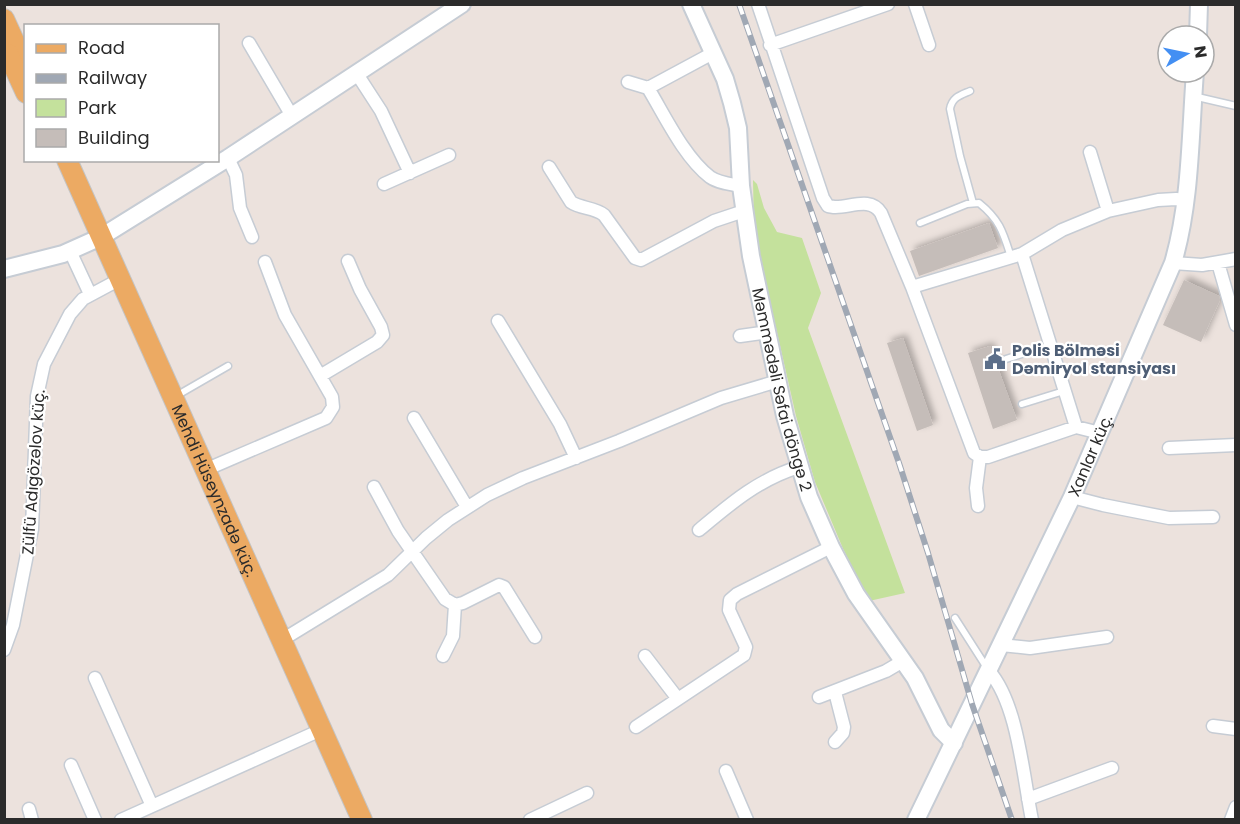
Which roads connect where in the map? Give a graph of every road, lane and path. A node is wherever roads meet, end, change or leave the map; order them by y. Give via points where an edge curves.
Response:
1 (462, 4) edge
2 (692, 4) edge
3 (758, 4) edge
4 (888, 4) edge
5 (915, 4) edge
6 (1199, 4) edge
7 (4, 19) edge
8 (1198, 24) edge
9 (249, 43) dead end
10 (770, 45) junction
11 (929, 45) dead end
12 (5, 48) edge
13 (713, 53) junction
14 (24, 63) edge
15 (357, 74) junction
16 (628, 82) dead end
17 (1194, 84) edge
18 (648, 88) junction
19 (24, 89) edge
20 (970, 91) dead end
21 (1193, 96) junction
22 (1236, 106) edge
23 (292, 116) junction
24 (1090, 152) dead end
25 (449, 155) dead end
26 (228, 158) junction
27 (57, 162) edge
28 (68, 162) edge
29 (549, 167) dead end
30 (410, 173) junction
31 (384, 184) dead end
32 (741, 186) junction
33 (1187, 201) junction
34 (974, 203) junction
35 (744, 211) junction
36 (1108, 211) junction
37 (920, 223) dead end
38 (252, 237) dead end
39 (96, 239) junction
40 (70, 251) junction
41 (1016, 256) junction
42 (1236, 259) edge
43 (348, 261) dead end
44 (265, 262) dead end
45 (1218, 263) junction
46 (1173, 264) junction
47 (4, 269) edge
48 (111, 284) junction
49 (912, 287) junction
50 (90, 294) junction
51 (498, 321) dead end
52 (1236, 325) edge
53 (768, 332) junction
54 (740, 336) dead end
55 (1051, 345) junction
56 (1006, 358) dead end
57 (228, 366) dead end
58 (320, 376) junction
59 (778, 381) junction
60 (1065, 390) junction
61 (173, 398) junction
62 (1022, 404) dead end
63 (414, 418) dead end
64 (1076, 428) junction
65 (1100, 433) junction
66 (1236, 445) edge
67 (1169, 448) dead end
68 (980, 457) junction
69 (576, 458) junction
70 (799, 467) junction
71 (205, 470) junction
72 (374, 487) dead end
73 (1072, 497) junction
74 (978, 506) dead end
75 (467, 507) junction
76 (1213, 517) dead end
77 (699, 530) dead end
78 (831, 548) junction
79 (412, 553) junction
80 (455, 605) junction
81 (956, 618) dead end
82 (8, 624) edge
83 (535, 637) dead end
84 (1107, 637) dead end
85 (282, 640) junction
86 (1001, 645) junction
87 (4, 650) edge
88 (442, 656) dead end
89 (645, 656) dead end
90 (903, 661) junction
91 (989, 671) junction
92 (95, 678) dead end
93 (835, 692) junction
94 (819, 697) dead end
95 (678, 699) junction
96 (1213, 726) dead end
97 (636, 727) dead end
98 (1236, 729) edge
99 (312, 734) junction
100 (835, 742) dead end
101 (954, 744) junction
102 (72, 765) dead end
103 (1112, 768) dead end
104 (726, 771) dead end
105 (587, 793) dead end
106 (1028, 799) junction
107 (152, 806) junction
108 (1236, 807) edge
109 (96, 819) edge
110 (121, 819) edge
111 (350, 819) edge
112 (362, 819) edge
113 (530, 819) edge
114 (747, 819) edge
115 (916, 819) edge
116 (1032, 819) edge
117 (1231, 819) edge

1 - 15 street
2 - 13 street, Məmmədəli Səfai döngə 2
3 - 10 street
4 - 10 street
5 - 11 street
6 - 8 street
7 - 14 main road
9 - 23 street
10 - 49 street via 823,198 828,206 834,207 865,203 878,207
12 - 19 main road
13 - 18 street
13 - 32 street, Məmmədəli Səfai döngə 2 via 725,79 738,128
15 - 23 street
15 - 30 street via 381,111
16 - 18 street
17 - 21 street, Xanlar küç.
18 - 32 street via 695,162 710,177
20 - 34 lane via 956,97 950,109
21 - 22 lane
21 - 33 street, Xanlar küç.
23 - 26 street
24 - 36 street
25 - 30 street
26 - 38 street via 236,175 240,208
26 - 39 street
27 - 39 main road, Mehdi Hüseynzadə küç.
28 - 39 main road, Mehdi Hüseynzadə küç.
29 - 35 street via 571,202 604,215 635,258 641,260 714,221
30 - 31 street
32 - 35 street, Məmmədəli Səfai döngə 2
33 - 36 street via 1158,200
33 - 46 street, Xanlar küç.
34 - 37 lane
34 - 41 lane via 993,214
35 - 53 street, Məmmədəli Səfai döngə 2
36 - 41 street via 1062,230
39 - 40 street
39 - 48 main road, Mehdi Hüseynzadə küç.
39 - 61 main road, Mehdi Hüseynzadə küç.
40 - 47 street
40 - 50 street
41 - 49 street
41 - 55 street
42 - 45 street
43 - 58 street via 383,335
44 - 58 street via 285,315
45 - 46 street
45 - 52 street
46 - 65 street, Xanlar küç.
48 - 50 street, Zülfü Adıgözəlov küç.
48 - 99 main road, Mehdi Hüseynzadə küç.
49 - 68 street via 970,447
50 - 82 street, Zülfü Adıgözəlov küç. via 63,324 39,381 32,529
51 - 69 street
53 - 54 street
53 - 59 street, Məmmədəli Səfai döngə 2
55 - 56 lane
55 - 60 street
57 - 61 lane
58 - 71 street via 332,397 333,407 326,418
59 - 69 street via 721,398
59 - 70 street, Məmmədəli Səfai döngə 2
60 - 62 lane
60 - 64 street
61 - 71 main road, Mehdi Hüseynzadə küç.
63 - 75 street
64 - 65 street
64 - 68 street
65 - 73 street, Xanlar küç.
66 - 67 street
68 - 74 street
69 - 75 street via 507,484
70 - 77 street via 755,486
70 - 78 street, Məmmədəli Səfai döngə 2
71 - 85 main road, Mehdi Hüseynzadə küç.
72 - 79 street
73 - 76 street via 1169,518
73 - 86 street, Xanlar küç.
75 - 79 street
78 - 90 street, Məmmədəli Səfai döngə 2 via 861,601
78 - 95 street via 730,600 729,610 746,647 744,655
79 - 80 street via 445,599
79 - 85 street via 388,575
80 - 83 street via 498,585 504,587
80 - 88 street via 453,636
81 - 91 lane
82 - 87 street, Zülfü Adıgözəlov küç.
84 - 86 street via 1030,648
85 - 112 main road, Mehdi Hüseynzadə küç.
86 - 91 street, Xanlar küç.
89 - 95 street
90 - 93 street
90 - 101 street, Məmmədəli Səfai döngə 2 via 941,730
91 - 101 street, Xanlar küç.
91 - 106 street via 1008,704
92 - 107 street
93 - 94 street
93 - 100 street via 844,727
95 - 97 street
96 - 98 street
99 - 107 street
99 - 111 main road, Mehdi Hüseynzadə küç.
101 - 115 street, Xanlar küç.
102 - 109 street
103 - 106 street
104 - 114 street
105 - 113 street
106 - 116 street
107 - 110 street
108 - 117 street

